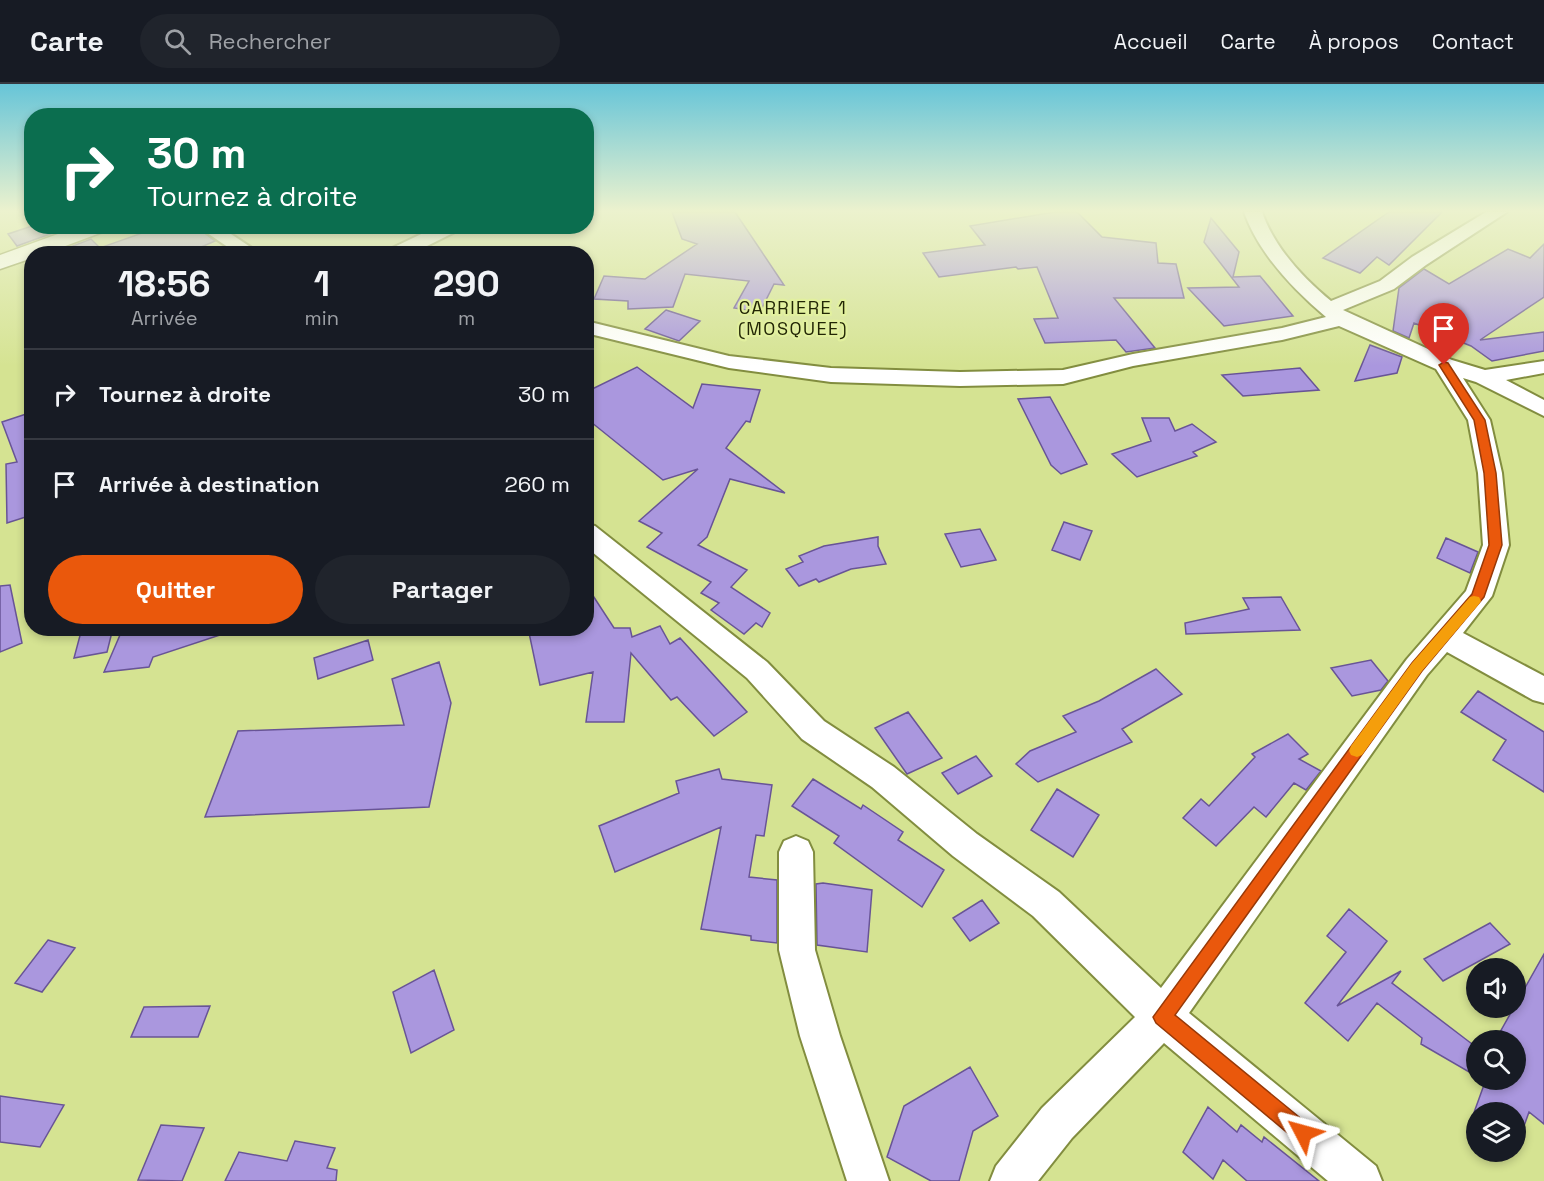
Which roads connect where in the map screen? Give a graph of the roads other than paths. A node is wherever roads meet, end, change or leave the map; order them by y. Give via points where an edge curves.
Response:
1 (1284, 263) edge
2 (1416, 263) edge
3 (1334, 314) junction
4 (594, 329) edge
5 (1444, 365) junction
6 (1544, 368) edge
7 (1484, 377) junction
8 (1544, 409) edge
9 (594, 539) edge
10 (1444, 636) junction
11 (1544, 691) edge
12 (796, 852) dead end
13 (1163, 1017) junction
14 (868, 1181) edge
15 (1011, 1181) edge
16 (1361, 1181) edge

1 - 3 street via 1301,286
2 - 3 street via 1387,285
3 - 4 street via 1282,334 1133,360 1063,377 831,375 729,362
3 - 5 street
5 - 7 street
5 - 10 street via 1479,420 1490,473 1496,545 1478,597
6 - 7 street
7 - 8 street
9 - 13 street via 757,670 813,730 884,777 965,845 1046,904
10 - 11 street
10 - 13 street via 1417,667
12 - 14 street via 797,950 820,1036
13 - 15 street via 1057,1123
13 - 16 street

